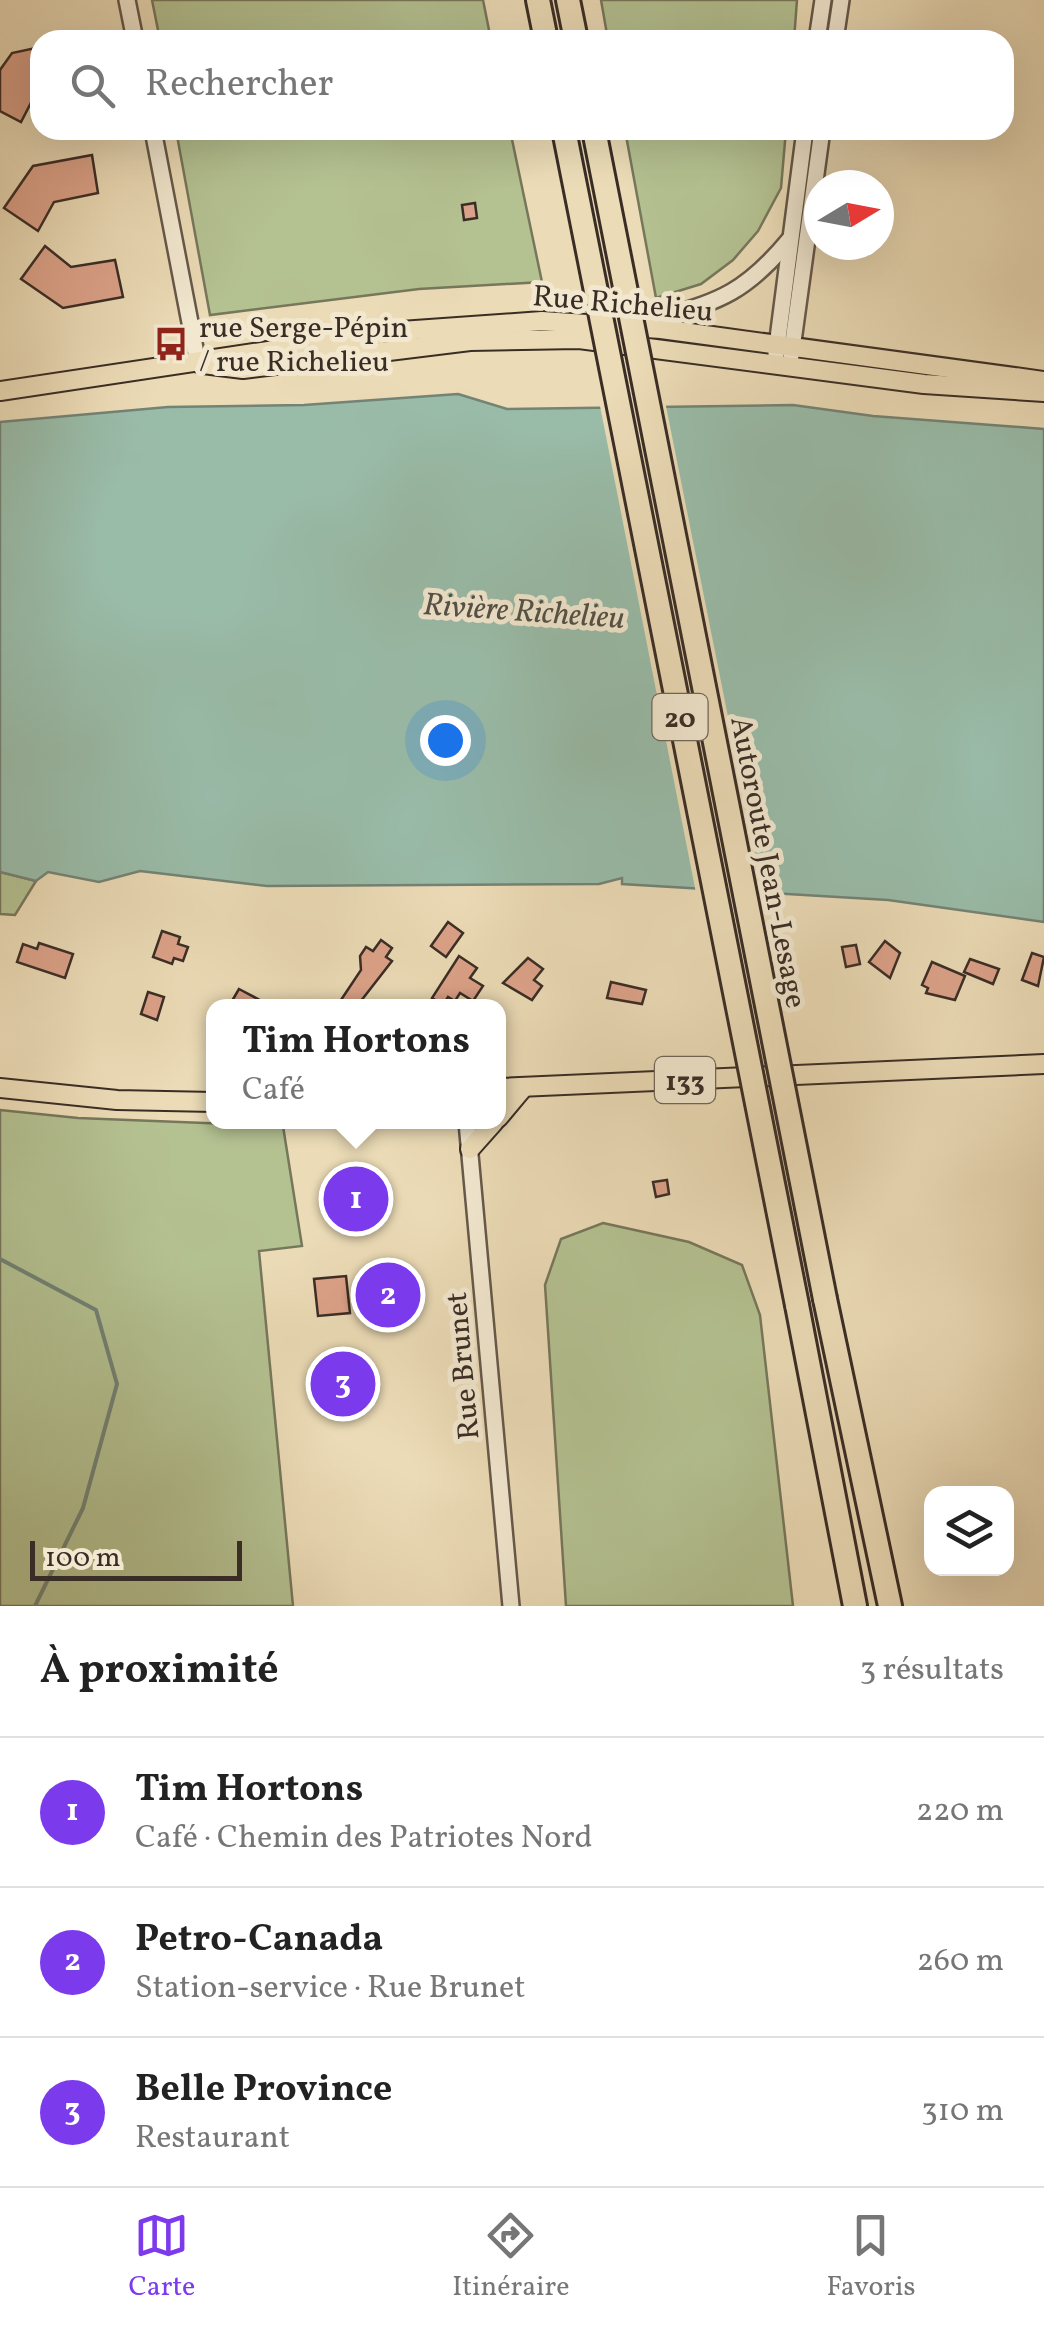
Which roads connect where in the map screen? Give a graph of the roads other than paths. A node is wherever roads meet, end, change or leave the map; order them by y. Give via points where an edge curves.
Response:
1 (127, 0) edge
2 (538, 0) edge
3 (568, 0) edge
4 (824, 0) edge
5 (841, 0) edge
6 (133, 30) edge
7 (544, 30) edge
8 (574, 30) edge
9 (820, 30) edge
10 (836, 30) edge
11 (155, 140) edge
12 (566, 140) edge
13 (596, 140) edge
14 (804, 140) edge
15 (820, 140) edge
16 (789, 240) junction
17 (634, 326) junction
18 (783, 356) junction
19 (198, 364) junction
20 (1044, 380) edge
21 (0, 391) edge
22 (1044, 392) edge
23 (1044, 1064) edge
24 (524, 1087) junction
25 (0, 1088) edge
26 (506, 1088) edge
27 (206, 1102) edge
28 (506, 1109) edge
29 (468, 1129) edge
30 (489, 1129) edge
31 (470, 1149) junction
32 (510, 1606) edge
33 (855, 1606) edge
34 (890, 1606) edge

1 - 6 street
2 - 7 highway
3 - 8 highway
4 - 9 street
5 - 10 street
11 - 19 street
12 - 33 highway, Autoroute Jean-Lesage / 20, bridge
13 - 34 highway, Autoroute Jean-Lesage / 20, bridge
14 - 16 street
15 - 18 street
16 - 17 street via 738,291
16 - 18 street
17 - 18 main road, Rue Richelieu
17 - 19 main road, Rue Richelieu via 542,320 460,325 224,355
18 - 19 main road, Rue Richelieu via 511,338 243,369
18 - 20 main road, Rue Richelieu
18 - 22 main road, Rue Richelieu via 924,384
19 - 21 main road, Rue Richelieu
23 - 24 main road, 133
24 - 26 main road, 133
24 - 28 main road
25 - 27 main road
29 - 31 street, Rue Brunet
30 - 31 main road
31 - 32 street, Rue Brunet

